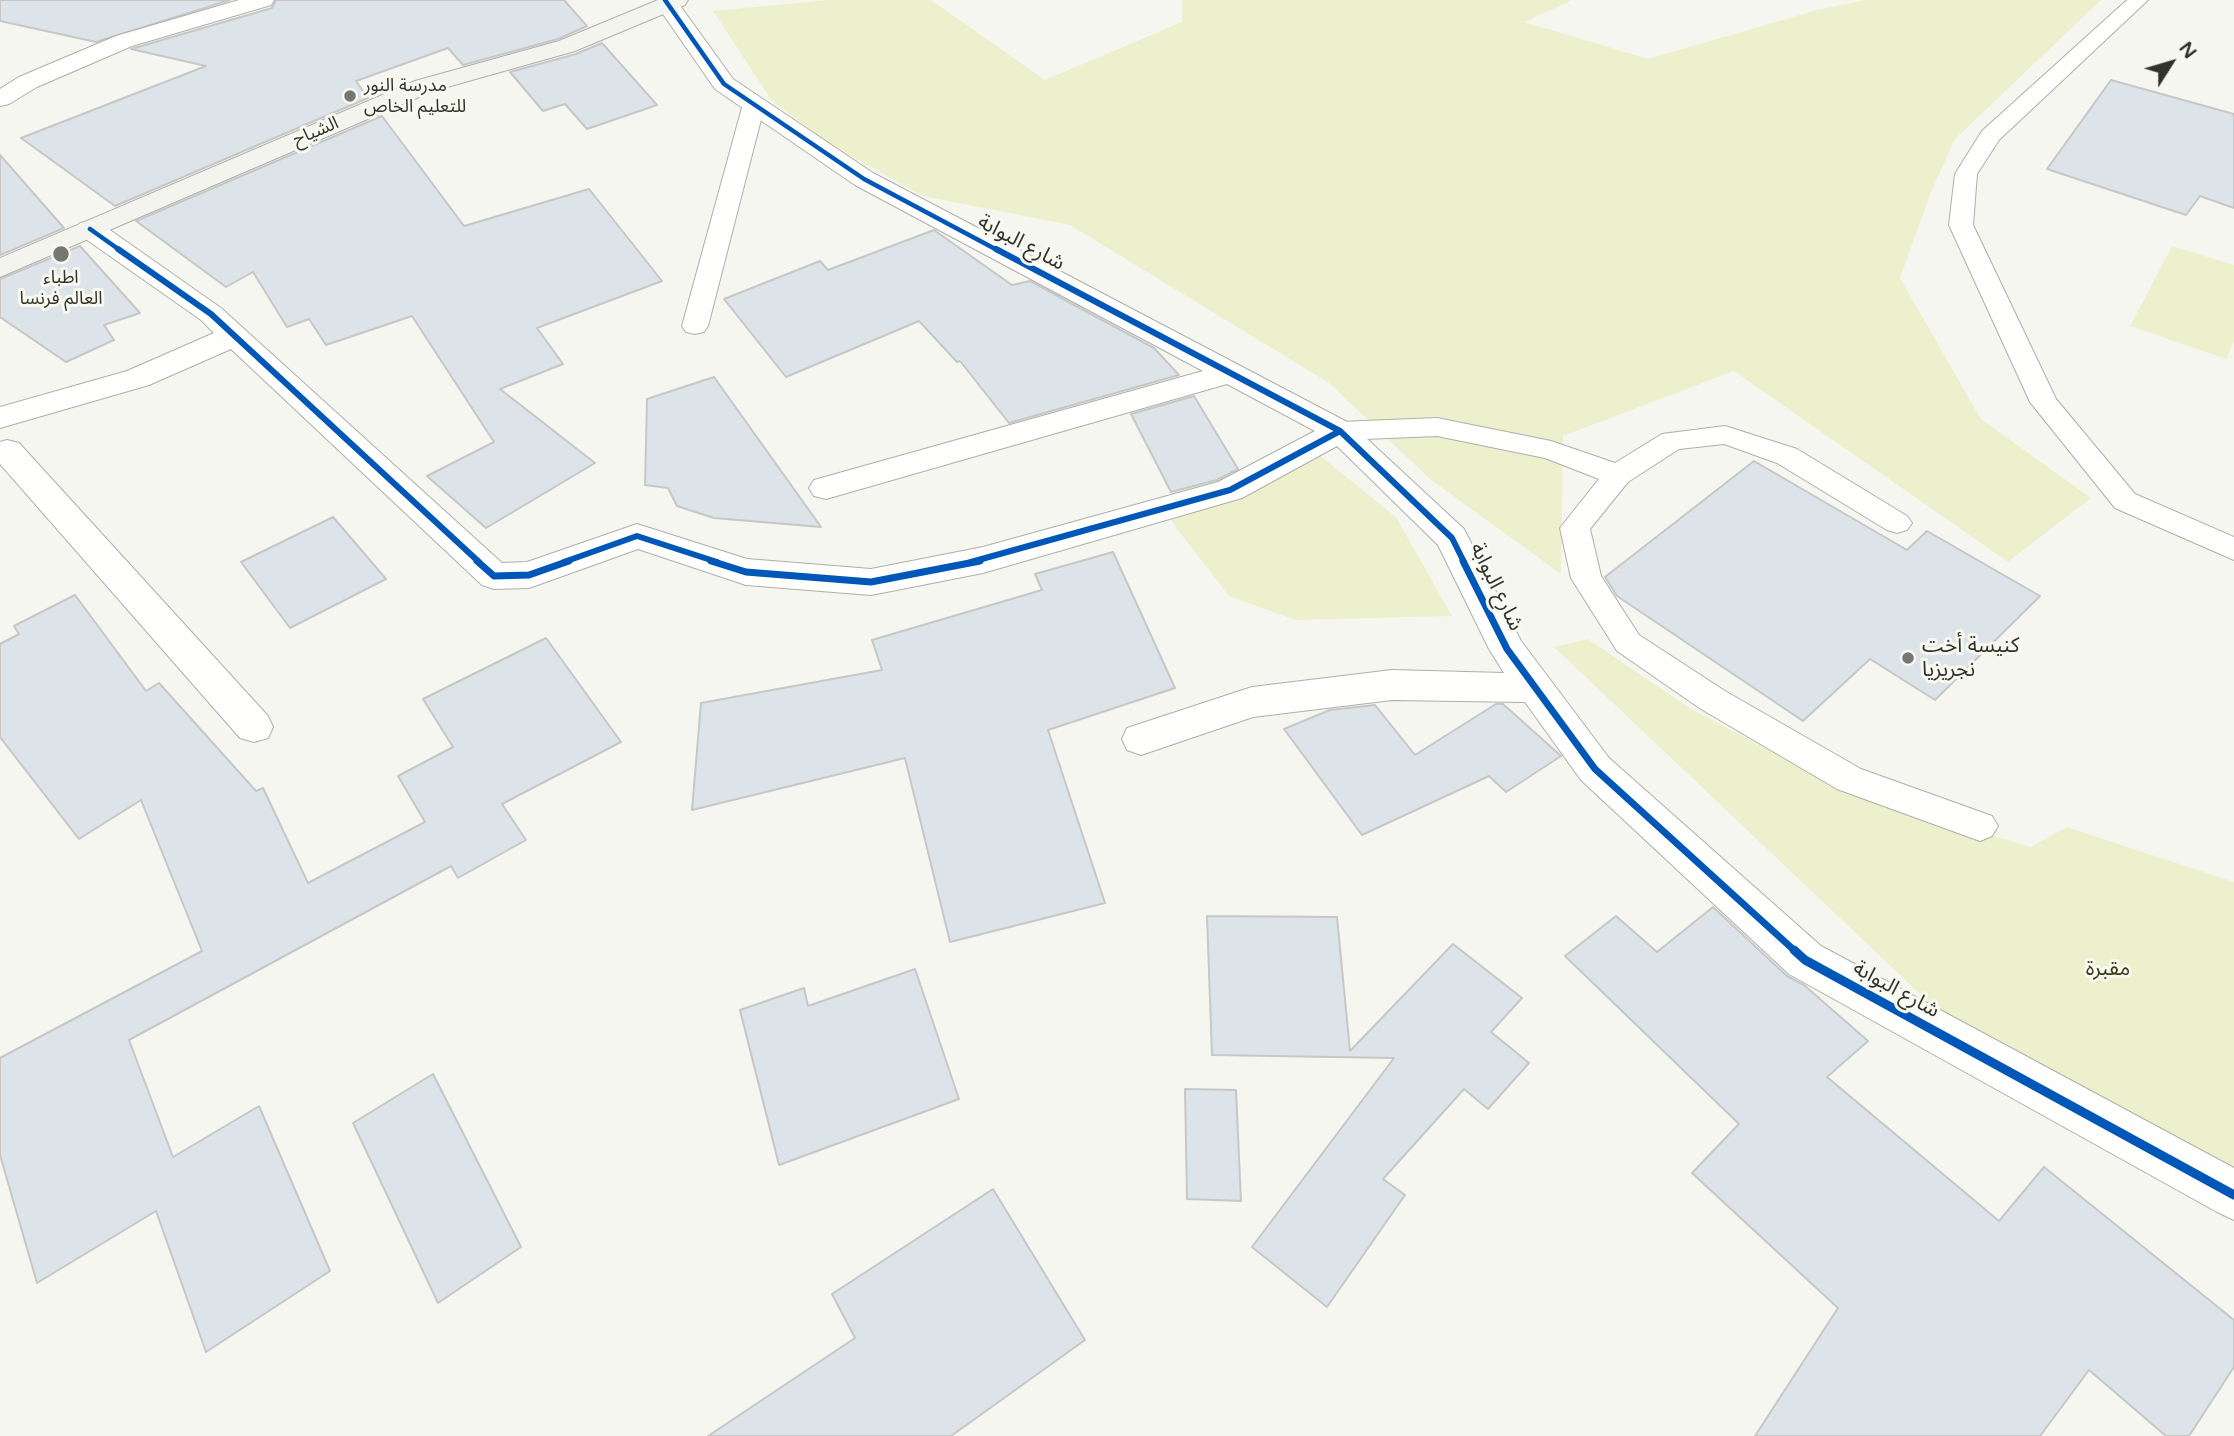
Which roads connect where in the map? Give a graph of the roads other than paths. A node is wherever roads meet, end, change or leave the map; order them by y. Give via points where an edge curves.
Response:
1 (262, 0) edge
2 (2138, 0) edge
3 (670, 1) edge
4 (0, 99) edge
5 (754, 104) junction
6 (90, 229) junction
7 (0, 268) edge
8 (695, 326) dead end
9 (234, 336) junction
10 (1231, 373) junction
11 (0, 418) edge
12 (1340, 431) junction
13 (0, 453) edge
14 (1618, 475) junction
15 (826, 488) dead end
16 (1897, 523) dead end
17 (2234, 549) edge
18 (1534, 688) junction
19 (254, 727) dead end
20 (1141, 739) dead end
21 (1980, 826) dead end
22 (2234, 1195) edge

1 - 4 street via 124,41 28,82
2 - 17 lane via 1990,136 1966,174 1961,225 2044,402 2125,501
3 - 5 street, شارع البوابة via 724,84
3 - 6 street, الشياح via 567,46 424,86
5 - 8 lane
5 - 10 street, شارع البوابة via 864,179
6 - 7 street, الشياح
6 - 9 street via 211,314
9 - 11 street via 138,378
9 - 12 street via 494,576 528,575 637,536 746,572 871,582 983,560 1230,490
10 - 12 street, شارع البوابة
10 - 15 street
12 - 14 lane via 1437,426 1551,450
12 - 18 street, شارع البوابة via 1452,538 1507,649
13 - 19 street via 7,452
14 - 16 lane via 1672,442 1725,435 1787,456
14 - 21 lane via 1575,528 1586,578 1628,643 1713,700 1849,779
18 - 20 street via 1392,685 1252,702
18 - 22 street, شارع البوابة via 1595,768 1805,960

